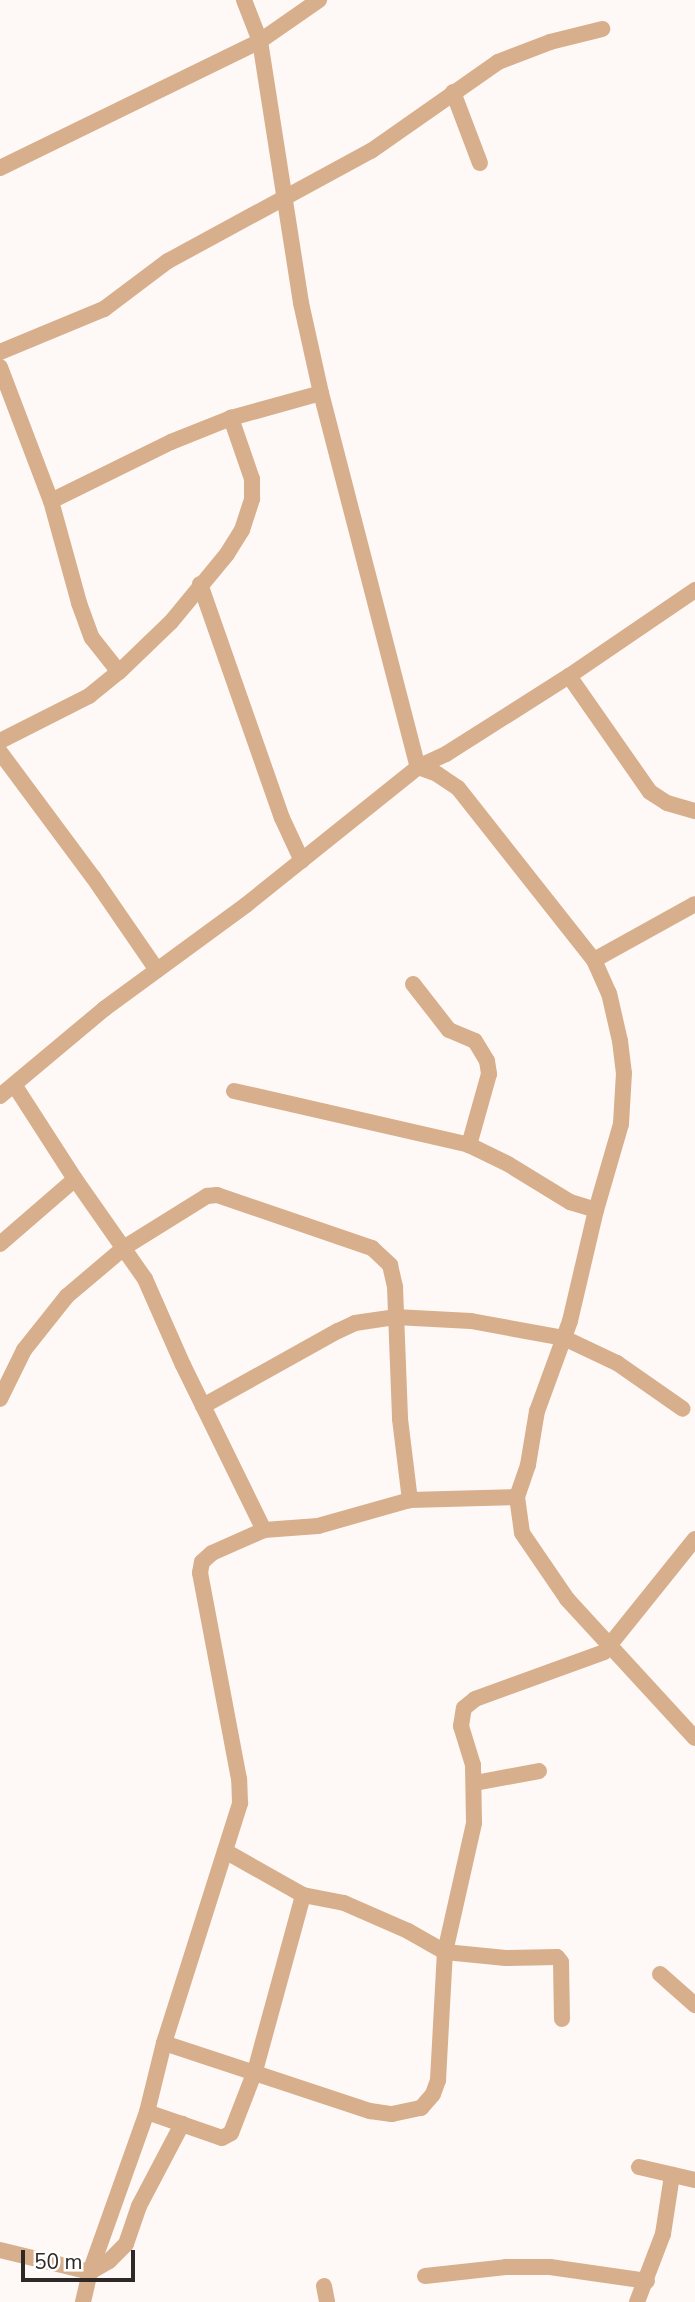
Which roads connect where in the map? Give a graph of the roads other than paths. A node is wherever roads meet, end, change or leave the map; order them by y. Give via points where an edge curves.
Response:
1 (244, 0) edge
2 (318, 0) edge
3 (602, 29) dead end
4 (260, 41) junction
5 (453, 92) junction
6 (480, 163) dead end
7 (0, 168) edge
8 (285, 197) junction
9 (0, 352) edge
10 (0, 368) edge
11 (321, 393) junction
12 (231, 418) junction
13 (51, 501) junction
14 (200, 584) junction
15 (695, 590) edge
16 (119, 672) junction
17 (569, 676) junction
18 (0, 741) edge
19 (0, 752) edge
20 (418, 767) junction
21 (695, 811) edge
22 (302, 862) junction
23 (695, 904) edge
24 (594, 960) junction
25 (157, 970) junction
26 (413, 984) dead end
27 (15, 1086) junction
28 (234, 1091) dead end
29 (0, 1096) edge
30 (469, 1145) junction
31 (75, 1179) junction
32 (596, 1210) junction
33 (0, 1244) edge
34 (125, 1247) junction
35 (395, 1317) junction
36 (564, 1338) junction
37 (0, 1399) edge
38 (203, 1406) junction
39 (683, 1409) dead end
40 (517, 1497) junction
41 (410, 1500) junction
42 (264, 1530) junction
43 (695, 1539) edge
44 (609, 1646) junction
45 (695, 1738) edge
46 (539, 1771) dead end
47 (475, 1783) junction
48 (225, 1851) junction
49 (303, 1895) junction
50 (445, 1952) junction
51 (660, 1974) dead end
52 (695, 2004) edge
53 (562, 2019) dead end
54 (164, 2043) junction
55 (255, 2071) junction
56 (147, 2112) junction
57 (182, 2124) junction
58 (639, 2167) dead end
59 (673, 2175) junction
60 (695, 2180) edge
61 (117, 2200) junction
62 (139, 2206) junction
63 (0, 2250) edge
64 (90, 2272) junction
65 (425, 2276) dead end
66 (647, 2281) junction
67 (83, 2302) edge
68 (637, 2302) edge

1 - 4 street
2 - 4 street
3 - 5 street via 498,62
4 - 7 street
4 - 8 street
5 - 6 street
5 - 8 street via 371,151
8 - 9 street via 168,261 104,309
8 - 11 street
10 - 13 street
11 - 12 street
11 - 20 street
12 - 13 street
12 - 14 street via 250,466 251,499 242,530
13 - 16 street via 92,638
14 - 16 street via 171,622
14 - 22 street via 282,818
15 - 17 street
16 - 18 street via 89,696
17 - 20 street
17 - 21 street via 650,792 667,803
19 - 25 street
20 - 22 street
20 - 24 street via 458,788
22 - 25 street
23 - 24 street
24 - 32 street via 609,993 624,1073 621,1124
25 - 27 street
26 - 30 street via 449,1030 475,1041 487,1061 489,1074
27 - 29 street
27 - 31 street
28 - 30 street
30 - 32 street via 570,1202
31 - 33 street
31 - 34 street
32 - 36 street
34 - 35 street via 207,1196 217,1195 382,1254 395,1287
34 - 37 street via 67,1296 24,1350
34 - 38 street via 145,1279
35 - 36 street via 471,1321
35 - 38 street via 347,1327
35 - 41 street
36 - 39 street via 617,1363
36 - 40 street via 537,1411
38 - 42 street
40 - 41 street
40 - 44 street via 522,1533 568,1599
41 - 42 street via 318,1526
42 - 48 street via 212,1553 202,1562 200,1573 240,1779 240,1803
43 - 44 street
44 - 45 street
44 - 47 street via 597,1655 475,1699 464,1708 461,1726
46 - 47 street
47 - 50 street via 474,1823
48 - 49 street
48 - 54 street
49 - 50 street via 344,1903
49 - 55 street
50 - 53 street via 484,1958 557,1957 561,1962
50 - 55 street via 438,2080 421,2108 392,2114 370,2112
51 - 52 street
54 - 55 street
54 - 56 street
55 - 57 street via 231,2133 222,2138
56 - 57 street
56 - 61 street
57 - 62 street
58 - 59 street
59 - 60 street
59 - 66 street via 663,2234
61 - 62 street
61 - 64 street
62 - 64 street via 118,2254
63 - 64 street
64 - 67 street
65 - 66 street via 550,2267
66 - 68 street

